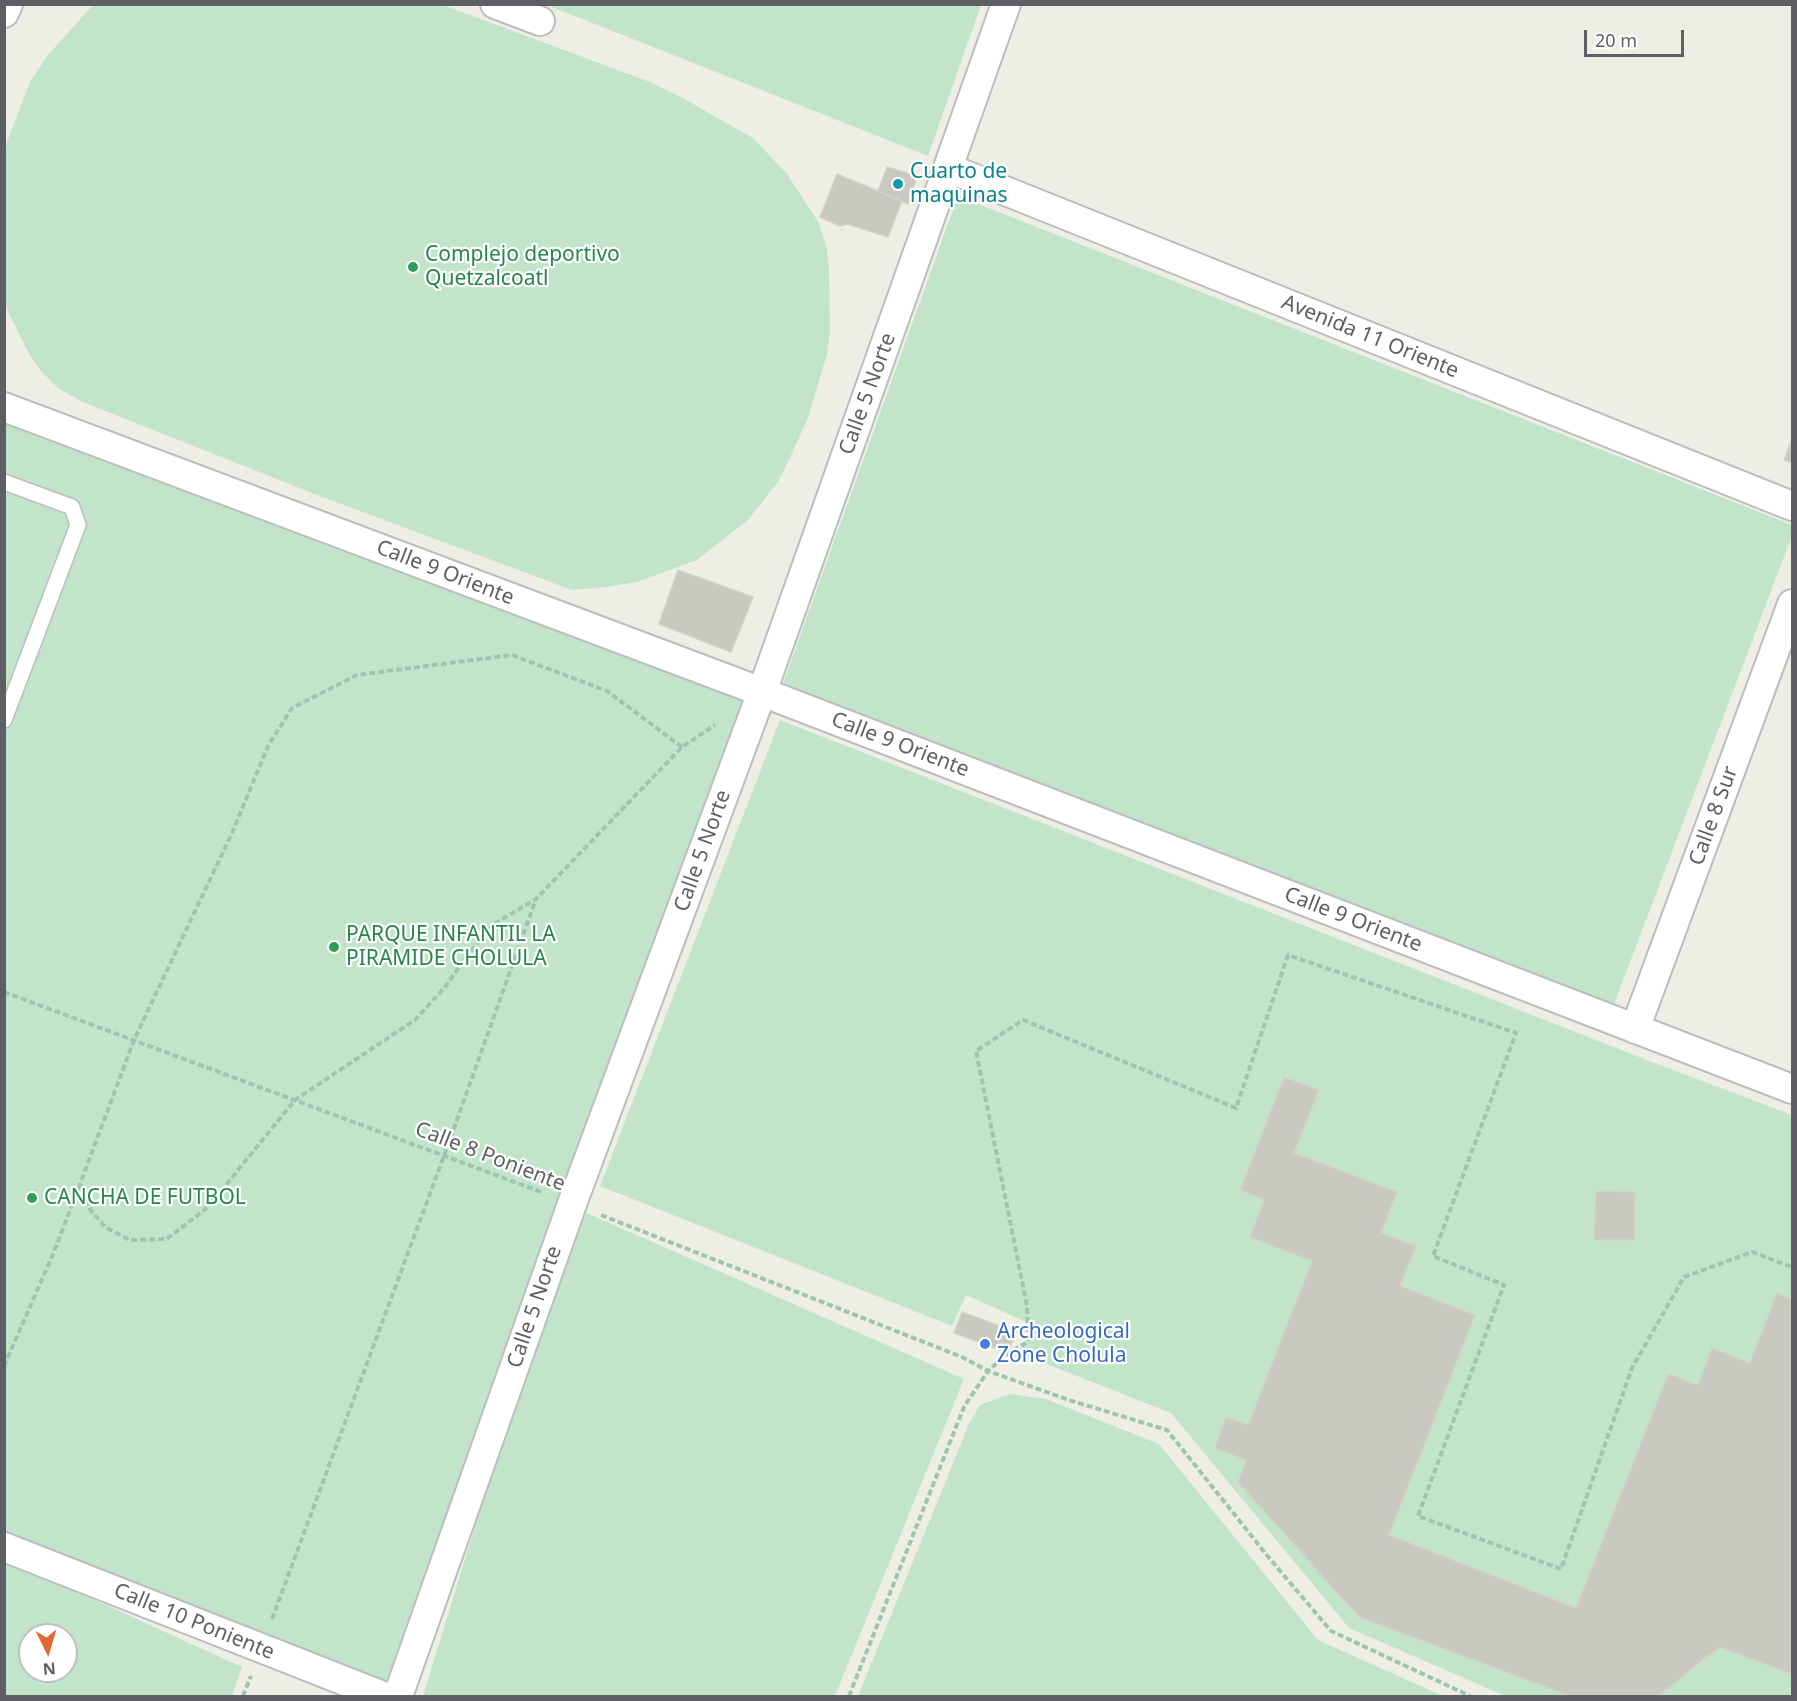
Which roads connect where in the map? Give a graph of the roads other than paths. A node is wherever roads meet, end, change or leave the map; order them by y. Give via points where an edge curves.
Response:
1 (8, 4) edge
2 (495, 4) edge
3 (1006, 4) edge
4 (4, 13) edge
5 (540, 21) dead end
6 (948, 168) junction
7 (4, 407) edge
8 (4, 482) edge
9 (1792, 506) edge
10 (1792, 604) edge
11 (762, 692) junction
12 (4, 720) edge
13 (1635, 1029) junction
14 (1792, 1089) edge
15 (4, 1547) edge
16 (383, 1696) edge
17 (398, 1696) edge

1 - 4 street
2 - 5 street
3 - 6 street, Calle 5 Norte
6 - 9 street, Avenida 11 Oriente
6 - 11 street, Calle 5 Norte
7 - 11 street, Calle 9 Oriente
8 - 12 lane via 72,507 78,525
10 - 13 street, Calle 8 Sur
11 - 13 street, Calle 9 Oriente
11 - 17 street, Calle 5 Norte via 572,1204
13 - 14 street, Calle 9 Oriente
15 - 16 street, Calle 10 Poniente

